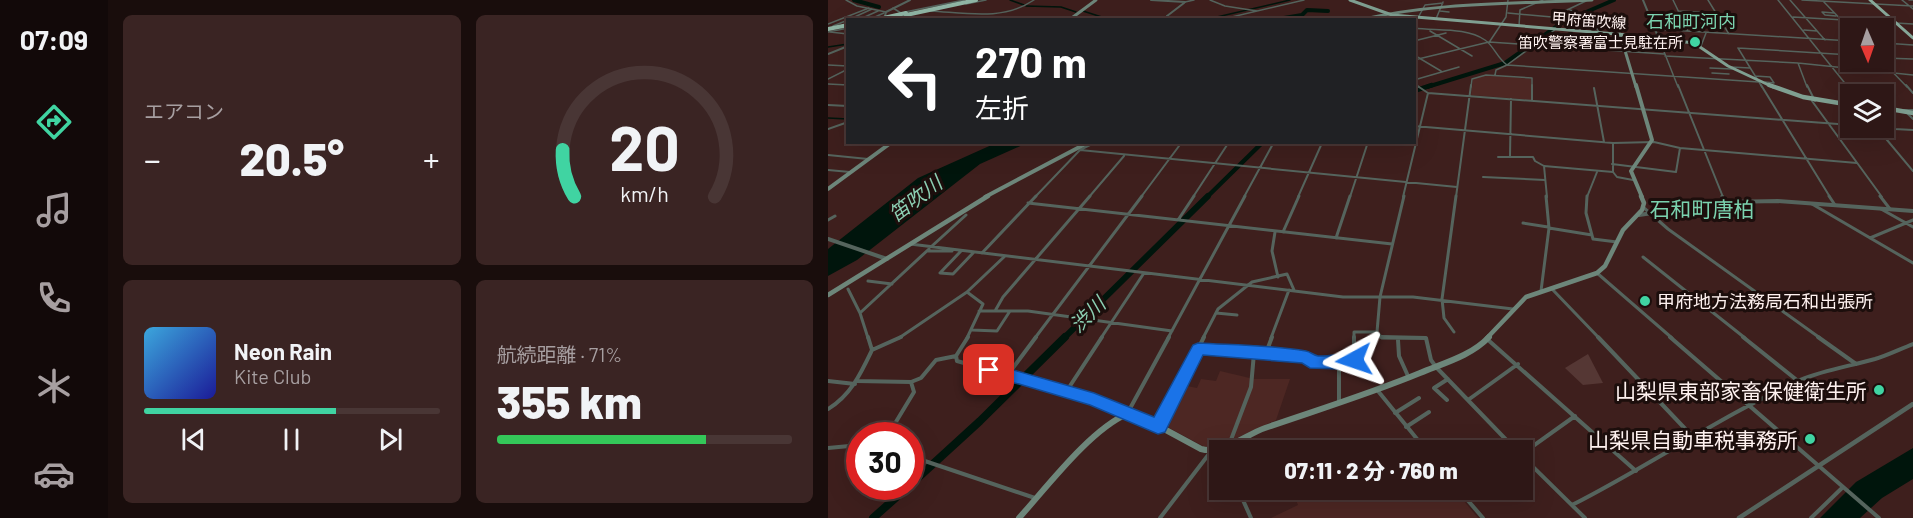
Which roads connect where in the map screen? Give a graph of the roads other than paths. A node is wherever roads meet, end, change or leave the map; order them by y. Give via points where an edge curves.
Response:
1 (846, 0) edge
2 (910, 0) edge
3 (971, 0) edge
4 (976, 0) edge
5 (986, 0) edge
6 (1034, 0) edge
7 (1096, 0) edge
8 (1151, 0) edge
9 (1194, 0) edge
10 (1210, 0) edge
11 (1221, 0) edge
12 (1304, 0) edge
13 (1350, 0) edge
14 (1542, 0) edge
15 (1590, 0) edge
16 (1643, 0) edge
17 (1673, 0) edge
18 (1708, 0) edge
19 (1778, 0) edge
20 (1790, 0) edge
21 (1802, 0) edge
22 (1870, 0) edge
23 (1902, 0) edge
24 (1508, 1) edge
25 (1822, 1) edge
26 (963, 2) edge
27 (1185, 2) junction
28 (1443, 2) junction
29 (1217, 3) junction
30 (1419, 4) dead end
31 (1874, 4) junction
32 (1909, 6) junction
33 (869, 8) junction
34 (874, 8) junction
35 (893, 8) junction
36 (1275, 8) junction
37 (1395, 8) dead end
38 (1913, 8) edge
39 (930, 9) junction
40 (880, 10) junction
41 (1568, 10) junction
42 (1440, 11) junction
43 (1678, 11) junction
44 (886, 12) junction
45 (1379, 12) junction
46 (1449, 12) dead end
47 (900, 13) junction
48 (1508, 13) junction
49 (1579, 13) dead end
50 (1662, 13) junction
51 (1716, 13) junction
52 (1834, 13) junction
53 (1520, 14) junction
54 (1680, 14) junction
55 (906, 15) junction
56 (993, 15) junction
57 (1587, 15) dead end
58 (1649, 15) junction
59 (1167, 16) joint
60 (1837, 16) junction
61 (1664, 17) junction
62 (849, 18) edge
63 (860, 18) edge
64 (862, 18) edge
65 (872, 18) edge
66 (885, 18) edge
67 (890, 18) edge
68 (893, 18) edge
69 (910, 18) edge
70 (989, 18) edge
71 (1072, 18) edge
72 (1164, 18) edge
73 (1228, 18) edge
74 (1364, 18) edge
75 (1393, 18) edge
76 (1419, 18) junction
77 (1793, 18) junction
78 (1806, 18) junction
79 (1436, 19) junction
80 (1840, 19) edge
81 (846, 20) edge
82 (1840, 20) edge
83 (1416, 23) edge
84 (1593, 23) junction
85 (1896, 23) junction
86 (1619, 24) dead end
87 (1913, 24) edge
88 (1502, 25) junction
89 (1566, 25) dead end
90 (846, 26) edge
91 (1416, 27) edge
92 (1519, 27) junction
93 (828, 29) edge
94 (846, 29) edge
95 (1549, 29) joint
96 (1555, 29) junction
97 (1655, 29) junction
98 (1429, 30) junction
99 (1567, 30) junction
100 (1670, 30) junction
101 (1803, 30) junction
102 (1688, 31) junction
103 (1817, 31) junction
104 (1451, 32) junction
105 (1599, 32) junction
106 (1706, 33) junction
107 (1620, 34) junction
108 (1729, 34) junction
109 (1437, 35) junction
110 (1913, 38) edge
111 (1659, 39) junction
112 (1811, 39) junction
113 (1416, 40) edge
114 (1825, 40) junction
115 (1840, 41) edge
116 (1489, 42) junction
117 (1894, 44) edge
118 (1534, 45) junction
119 (1913, 45) edge
120 (1701, 46) junction
121 (846, 47) edge
122 (1460, 48) junction
123 (1625, 51) junction
124 (828, 54) edge
125 (1822, 54) junction
126 (1664, 55) junction
127 (1840, 55) edge
128 (1416, 56) edge
129 (1472, 56) dead end
130 (1420, 58) junction
131 (1894, 58) edge
132 (1416, 59) edge
133 (1913, 59) edge
134 (1717, 60) junction
135 (1747, 62) junction
136 (1798, 63) junction
137 (1505, 64) junction
138 (828, 65) edge
139 (1459, 67) dead end
140 (846, 68) edge
141 (1710, 68) dead end
142 (1732, 68) junction
143 (1750, 68) junction
144 (1834, 68) junction
145 (846, 69) edge
146 (1442, 72) junction
147 (1632, 73) junction
148 (1712, 73) dead end
149 (1894, 73) junction
150 (1729, 74) dead end
151 (1495, 75) junction
152 (1913, 75) edge
153 (1674, 76) junction
154 (1755, 76) junction
155 (828, 79) edge
156 (1416, 81) edge
157 (1759, 82) junction
158 (828, 84) edge
159 (1416, 84) edge
160 (1846, 84) edge
161 (846, 85) edge
162 (1594, 88) dead end
163 (1424, 90) junction
164 (1913, 93) edge
165 (1469, 96) junction
166 (1511, 99) junction
167 (1532, 101) junction
168 (1814, 101) junction
169 (1840, 104) edge
170 (828, 105) edge
171 (846, 106) edge
172 (1597, 106) junction
173 (1894, 109) edge
174 (1643, 110) junction
175 (1904, 110) junction
176 (1913, 111) edge
177 (1689, 113) junction
178 (1913, 119) edge
179 (1782, 120) junction
180 (846, 123) edge
181 (1828, 124) junction
182 (1840, 125) edge
183 (1416, 126) edge
184 (1420, 126) junction
185 (828, 129) edge
186 (1896, 129) edge
187 (1465, 130) junction
188 (1913, 130) edge
189 (1511, 134) junction
190 (1885, 138) edge
191 (1416, 142) edge
192 (1604, 142) junction
193 (1652, 142) junction
194 (1613, 143) junction
195 (890, 144) edge
196 (1085, 144) edge
197 (1092, 144) edge
198 (1181, 144) edge
199 (1227, 144) edge
200 (1273, 144) edge
201 (1322, 144) edge
202 (1367, 144) edge
203 (1416, 144) edge
204 (1680, 148) junction
205 (1080, 150) junction
206 (1704, 150) junction
207 (828, 155) edge
208 (1125, 155) junction
209 (1510, 156) junction
210 (1498, 157) dead end
211 (1806, 158) junction
212 (870, 159) junction
213 (1170, 159) junction
214 (1857, 163) junction
215 (1215, 164) junction
216 (1612, 164) junction
217 (1544, 166) junction
218 (1633, 167) junction
219 (1260, 168) junction
220 (828, 170) edge
221 (1913, 171) edge
222 (852, 172) junction
223 (1597, 172) junction
224 (1613, 172) junction
225 (1308, 173) junction
226 (1483, 177) dead end
227 (1356, 178) junction
228 (1545, 180) junction
229 (1633, 180) junction
230 (1406, 183) junction
231 (1457, 187) junction
232 (828, 189) edge
233 (1725, 202) junction
234 (1810, 203) junction
235 (1028, 204) junction
236 (1835, 205) junction
237 (1643, 207) junction
238 (1879, 208) junction
239 (1078, 209) junction
240 (1891, 209) junction
241 (1912, 211) edge
242 (966, 214) dead end
243 (1648, 214) junction
244 (1128, 215) junction
245 (1639, 215) junction
246 (835, 216) dead end
247 (828, 220) edge
248 (1179, 220) junction
249 (1913, 220) edge
250 (1522, 223) dead end
251 (1906, 223) junction
252 (1228, 226) junction
253 (1913, 227) edge
254 (1549, 228) junction
255 (1275, 232) junction
256 (1283, 232) junction
257 (1592, 235) junction
258 (1336, 238) junction
259 (1870, 238) junction
260 (828, 239) edge
261 (1617, 242) junction
262 (909, 244) junction
263 (1392, 244) junction
264 (929, 249) junction
265 (954, 250) junction
266 (962, 251) junction
267 (974, 252) junction
268 (982, 253) junction
269 (1005, 256) junction
270 (1643, 257) dead end
271 (885, 258) junction
272 (1035, 260) junction
273 (1913, 263) edge
274 (1090, 266) junction
275 (1144, 273) junction
276 (1597, 273) junction
277 (1278, 276) junction
278 (1199, 280) junction
279 (868, 281) dead end
280 (892, 284) junction
281 (1246, 286) junction
282 (1551, 288) junction
283 (848, 289) dead end
284 (1292, 290) junction
285 (967, 291) junction
286 (1541, 291) junction
287 (828, 295) edge
288 (1380, 297) junction
289 (1442, 299) junction
290 (1513, 309) junction
291 (979, 311) junction
292 (995, 311) junction
293 (1010, 311) junction
294 (861, 313) junction
295 (1216, 313) junction
296 (1053, 314) junction
297 (1236, 315) dead end
298 (1112, 322) junction
299 (971, 330) junction
300 (1172, 331) junction
301 (1377, 332) junction
302 (1454, 332) dead end
303 (1398, 339) junction
304 (1487, 339) junction
305 (1913, 344) edge
306 (1198, 349) junction
307 (872, 350) junction
308 (1254, 353) junction
309 (1266, 353) junction
310 (956, 356) junction
311 (1339, 363) junction
312 (1518, 364) junction
313 (1856, 364) junction
314 (1436, 367) junction
315 (1007, 376) junction
316 (1409, 378) junction
317 (1448, 379) junction
318 (828, 381) edge
319 (1799, 381) junction
320 (856, 382) junction
321 (911, 382) junction
322 (1377, 390) junction
323 (1066, 392) junction
324 (1419, 399) dead end
325 (1447, 400) dead end
326 (1468, 400) junction
327 (1339, 404) junction
328 (1913, 404) edge
329 (1748, 406) junction
330 (828, 409) edge
331 (1430, 411) dead end
332 (1127, 414) junction
333 (1395, 414) junction
334 (1575, 416) junction
335 (896, 422) edge
336 (1158, 426) junction
337 (1406, 427) junction
338 (1692, 436) junction
339 (1231, 440) edge
340 (1239, 440) edge
341 (1417, 440) edge
342 (1506, 440) edge
343 (846, 446) edge
344 (1533, 447) edge
345 (828, 448) edge
346 (1209, 450) edge
347 (1209, 454) edge
348 (924, 460) edge
349 (1533, 466) edge
350 (1818, 467) junction
351 (1636, 471) junction
352 (1844, 488) junction
353 (1037, 499) junction
354 (1243, 500) edge
355 (1468, 500) edge
356 (1572, 505) junction
357 (1019, 518) edge
358 (1160, 518) edge
359 (1251, 518) edge
360 (1483, 518) edge
361 (1585, 518) edge
362 (1739, 518) edge
363 (1811, 518) edge
364 (1879, 518) edge

1 - 33 street
2 - 35 street
3 - 55 highway
4 - 55 highway
5 - 26 street
6 - 56 street via 1021,9
7 - 71 main road
8 - 27 street
9 - 27 street
10 - 29 street
11 - 29 street
12 - 36 street
13 - 45 main road, 甲府笛吹線
14 - 15 main road
14 - 24 main road
14 - 53 street via 1520,10
15 - 41 street
16 - 58 street
17 - 43 street
18 - 51 street
19 - 77 street
20 - 78 street
21 - 25 street
22 - 31 highway
23 - 32 street
24 - 28 main road
24 - 48 street
25 - 31 street
25 - 52 street
26 - 39 street
26 - 39 street
27 - 59 street
28 - 30 main road
28 - 42 street
28 - 76 street via 1425,4
29 - 36 street via 1250,10
31 - 32 street
31 - 85 highway
32 - 38 street
33 - 34 street
33 - 62 street
34 - 40 street
34 - 63 street
35 - 44 street
35 - 47 street
36 - 73 street
37 - 45 main road
39 - 47 street
39 - 55 street
39 - 56 street
40 - 44 street
40 - 64 street
41 - 49 street
41 - 53 street via 1552,17
42 - 46 street
42 - 79 street
43 - 51 street
43 - 54 street
44 - 65 street
44 - 67 street
45 - 74 main road
45 - 76 main road, 甲府笛吹線
47 - 55 street
48 - 53 street
48 - 88 street
50 - 54 street
50 - 58 street
50 - 61 street
51 - 108 street
52 - 60 street
52 - 60 street via 1822,12
53 - 92 street
54 - 102 street
55 - 66 highway, bridge
55 - 68 highway, bridge
55 - 69 street
56 - 70 street
57 - 84 street via 1588,22
58 - 61 street
58 - 97 street
59 - 72 street
60 - 80 street
61 - 100 street
75 - 76 street
76 - 79 main road, 甲府笛吹線
76 - 83 street
77 - 78 street
77 - 101 street
78 - 82 street
78 - 103 street
79 - 88 main road, 甲府笛吹線
81 - 93 street
84 - 86 street
84 - 105 street
85 - 87 street
85 - 110 highway
88 - 92 main road, 甲府笛吹線
88 - 116 street
89 - 99 street
90 - 93 highway
91 - 98 street
92 - 95 main road, 甲府笛吹線
93 - 94 street via 842,34
95 - 96 main road, 甲府笛吹線
96 - 99 main road, 甲府笛吹線
96 - 118 street
97 - 100 street
97 - 111 street
98 - 104 street
98 - 109 street
99 - 105 main road, 甲府笛吹線
100 - 102 street
101 - 103 street
101 - 112 street
102 - 106 street
103 - 114 street
104 - 109 street
104 - 116 street via 1473,34
105 - 107 main road, 甲府笛吹線
106 - 108 street
106 - 120 street
107 - 111 main road, 甲府笛吹線
107 - 123 main road
108 - 112 street
109 - 113 street
109 - 122 street
111 - 120 main road, 甲府笛吹線
111 - 126 street
112 - 114 street
112 - 125 street
114 - 115 street
116 - 118 street
116 - 122 street
116 - 137 street via 1494,54
117 - 119 street
118 - 123 street
118 - 137 street
120 - 134 main road
121 - 124 street
122 - 129 street
122 - 130 street
123 - 126 street
123 - 147 main road
125 - 127 street
125 - 135 street via 1738,48
125 - 144 street
126 - 134 street
126 - 153 street
128 - 130 street
130 - 132 street
130 - 146 street
131 - 133 street
134 - 135 street
134 - 142 main road
135 - 136 street
135 - 143 street
136 - 144 street
136 - 168 street
137 - 147 street
137 - 151 street
138 - 140 street
139 - 146 street
141 - 142 street
142 - 143 street
142 - 157 main road
143 - 154 street
144 - 149 street
144 - 160 street
145 - 155 street
146 - 156 street
147 - 153 street
147 - 174 main road
148 - 150 street
149 - 152 street
149 - 164 street
151 - 165 street via 1472,79
151 - 167 street via 1532,78
153 - 157 street
153 - 177 street
154 - 157 street
154 - 157 street via 1770,77 1774,83
157 - 168 main road
157 - 179 street
158 - 161 street
159 - 163 street
162 - 172 street
163 - 165 street
163 - 184 street
165 - 166 street
165 - 187 street
166 - 167 street
166 - 189 street
167 - 172 street
168 - 169 main road
168 - 181 street
170 - 171 street
172 - 174 street
172 - 192 street
173 - 175 main road
174 - 177 street
174 - 193 main road
175 - 176 main road
175 - 178 street
177 - 179 street
177 - 206 street
179 - 181 street
179 - 211 street
180 - 185 street
181 - 182 street
181 - 214 street
183 - 184 street
184 - 187 street
184 - 191 street
186 - 188 street
187 - 189 street
187 - 231 street
189 - 192 street
189 - 209 street
190 - 221 street
192 - 194 street
193 - 194 street
193 - 204 street
193 - 218 main road
194 - 216 street
195 - 212 main road
196 - 262 main road via 978,201
197 - 205 street
198 - 213 street
199 - 215 street
200 - 219 street
201 - 225 street
202 - 227 street
203 - 230 street
204 - 206 street
204 - 218 street via 1676,172
205 - 208 street
205 - 235 street
206 - 211 street
206 - 233 street
207 - 212 street
208 - 213 street
208 - 239 street
209 - 210 street
209 - 217 street via 1533,157
211 - 214 street
211 - 236 street
212 - 222 main road
213 - 215 street
213 - 244 street
214 - 240 street
215 - 219 street
215 - 248 street
216 - 218 street
216 - 224 street
217 - 223 street
217 - 228 street
218 - 229 main road
219 - 225 street
219 - 252 street
220 - 222 street
222 - 232 main road
223 - 224 street
223 - 257 street via 1585,203
224 - 229 street via 1617,177
225 - 227 street
225 - 256 street
226 - 228 street
227 - 230 street
227 - 258 street
228 - 254 street
229 - 237 main road
230 - 231 street
230 - 263 street
231 - 289 street
233 - 234 street
233 - 243 street
234 - 236 street
234 - 259 street
235 - 239 street
235 - 268 street
236 - 238 street
237 - 243 street
237 - 245 main road
238 - 240 street
238 - 251 street
239 - 244 street
239 - 272 street
240 - 241 street
242 - 264 street
243 - 245 street
243 - 313 street
244 - 248 street
244 - 274 street
245 - 261 main road via 1625,227
246 - 247 street
248 - 252 street
249 - 251 street
250 - 254 street
251 - 253 street
251 - 259 street
252 - 255 street
252 - 278 street
254 - 257 street
254 - 286 street
255 - 256 street
255 - 277 street via 1272,251
256 - 258 street
257 - 261 street
258 - 263 street
259 - 273 street
260 - 271 street
261 - 276 main road
262 - 265 street
262 - 271 main road
263 - 288 street
264 - 265 street
264 - 280 street
265 - 266 street
266 - 267 street
266 - 267 street via 940,273 953,274
267 - 268 street
268 - 269 street
269 - 272 street
269 - 285 street
270 - 319 street
271 - 287 main road
272 - 274 street
272 - 292 street via 1002,297
274 - 275 street
274 - 296 street
275 - 278 street
275 - 298 street
276 - 282 main road
276 - 329 street
277 - 281 street
277 - 284 street via 1287,274
278 - 281 street
278 - 300 street
279 - 280 street
280 - 294 street
281 - 284 street
281 - 295 street
282 - 286 main road
282 - 338 street
283 - 294 street
284 - 288 street
284 - 309 street
285 - 291 street via 983,304
285 - 307 street via 895,341
286 - 290 main road via 1526,297
288 - 289 street
288 - 301 street
289 - 290 street
289 - 302 street via 1444,318
290 - 304 main road
291 - 292 street
291 - 299 street
292 - 293 street
293 - 296 street
293 - 299 street via 997,331
294 - 307 street
295 - 297 street
295 - 306 street
296 - 298 street
296 - 315 street
298 - 300 street
298 - 323 street
299 - 310 street
300 - 332 street
301 - 303 street via 1382,338
301 - 311 street via 1354,332 1354,360
303 - 314 street via 1426,338
303 - 316 street via 1399,356
304 - 312 street
304 - 314 main road via 1470,352
305 - 313 street
306 - 308 street
306 - 336 street
307 - 320 street
308 - 309 street
308 - 339 street via 1251,387
309 - 311 street
310 - 315 street via 957,361
310 - 321 street via 936,360 921,378
311 - 327 street
312 - 326 street
312 - 334 street
313 - 319 street
314 - 316 main road
314 - 317 street
315 - 323 street
316 - 322 main road
317 - 325 street via 1434,388
317 - 326 street
318 - 320 street
319 - 329 street
320 - 321 street
320 - 330 street via 840,402
321 - 335 street via 914,392
322 - 327 main road
322 - 333 street
323 - 332 street
324 - 333 street
326 - 342 street
327 - 340 main road
328 - 350 street
329 - 338 street
329 - 350 street
331 - 337 street
332 - 336 main road
332 - 353 main road via 1110,422
333 - 337 street
334 - 344 street
334 - 351 street
336 - 346 main road
337 - 341 street
338 - 351 street
343 - 345 street
347 - 358 street
348 - 353 street
349 - 356 street
350 - 352 street
350 - 362 street
351 - 356 street
352 - 363 street
352 - 364 street
353 - 357 main road
354 - 359 street
355 - 360 street
356 - 361 street

